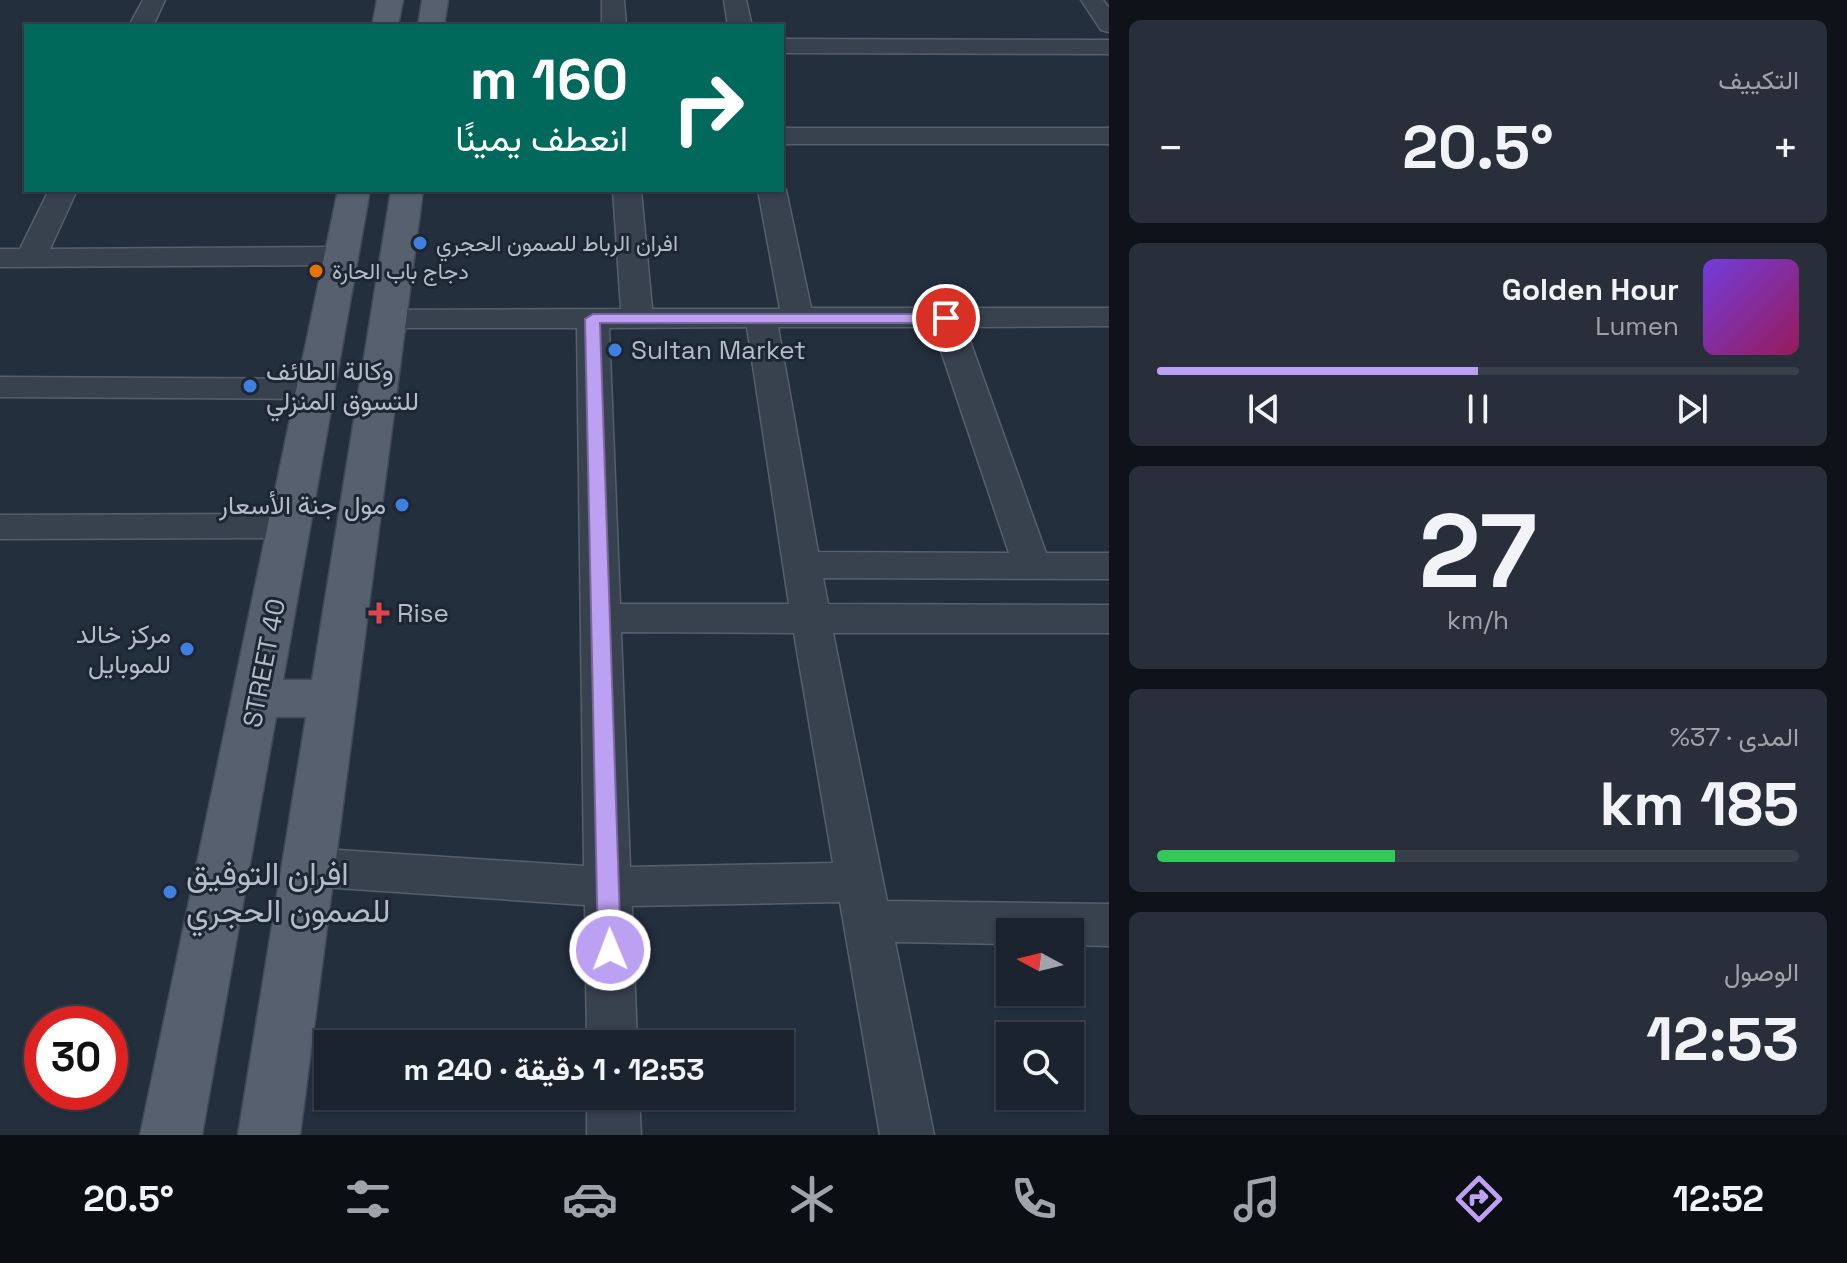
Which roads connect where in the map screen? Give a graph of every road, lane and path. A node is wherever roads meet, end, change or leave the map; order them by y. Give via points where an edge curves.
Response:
1 (154, 0) edge
2 (390, 0) edge
3 (435, 0) edge
4 (613, 0) edge
5 (735, 0) edge
6 (1092, 0) edge
7 (142, 24) edge
8 (385, 24) edge
9 (431, 24) edge
10 (614, 24) edge
11 (740, 24) edge
12 (1109, 25) edge
13 (784, 46) edge
14 (1109, 47) edge
15 (784, 136) edge
16 (1109, 136) edge
17 (62, 192) edge
18 (354, 192) edge
19 (407, 192) edge
20 (627, 192) edge
21 (772, 192) edge
22 (341, 256) junction
23 (31, 257) junction
24 (0, 258) edge
25 (1109, 317) edge
26 (779, 318) junction
27 (946, 318) junction
28 (388, 319) junction
29 (593, 319) junction
30 (637, 319) junction
31 (0, 387) edge
32 (316, 389) junction
33 (290, 526) junction
34 (0, 527) edge
35 (801, 565) junction
36 (1032, 566) junction
37 (1109, 566) edge
38 (812, 617) junction
39 (600, 618) junction
40 (1109, 619) edge
41 (333, 698) junction
42 (257, 699) junction
43 (308, 867) junction
44 (608, 887) junction
45 (864, 902) junction
46 (1109, 925) edge
47 (612, 1030) edge
48 (613, 1110) edge
49 (171, 1135) edge
50 (269, 1135) edge
51 (614, 1135) edge
52 (907, 1135) edge

1 - 7 street
2 - 8 main road
3 - 9 main road
4 - 10 street
5 - 11 street
6 - 12 street
13 - 14 street
15 - 16 street
17 - 23 street
18 - 22 main road, STREET 40
19 - 28 main road
20 - 30 street
21 - 26 street
22 - 23 street
22 - 32 main road, STREET 40
23 - 24 street
25 - 27 street
26 - 27 street
26 - 30 street
26 - 35 street
27 - 36 street
28 - 29 street
28 - 41 main road
29 - 30 street
29 - 39 street
31 - 32 street
32 - 33 main road, STREET 40
33 - 34 street
33 - 42 main road, STREET 40
35 - 36 street
35 - 38 street
36 - 37 street
38 - 39 street
38 - 40 street
38 - 45 street
39 - 44 street
41 - 42 main road
41 - 43 main road
42 - 49 main road, STREET 40
43 - 44 street
43 - 50 main road
44 - 45 street
44 - 47 street
45 - 46 street
45 - 52 street
48 - 51 street

